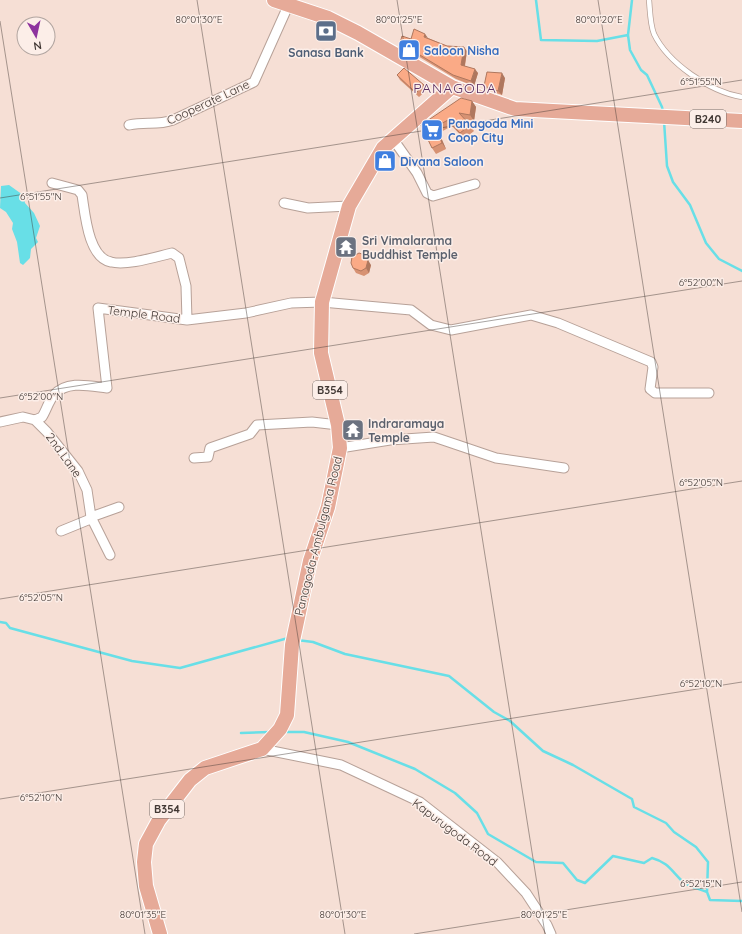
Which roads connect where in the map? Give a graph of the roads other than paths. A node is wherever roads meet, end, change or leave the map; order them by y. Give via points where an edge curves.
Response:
1 (274, 0) edge
2 (649, 0) edge
3 (288, 6) junction
4 (452, 87) junction
5 (742, 97) edge
6 (742, 121) edge
7 (129, 125) dead end
8 (393, 139) junction
9 (52, 183) dead end
10 (475, 184) dead end
11 (284, 203) dead end
12 (349, 206) junction
13 (322, 302) junction
14 (187, 320) junction
15 (709, 393) dead end
16 (35, 420) junction
17 (0, 422) edge
18 (338, 425) junction
19 (340, 448) junction
20 (194, 458) dead end
21 (564, 468) dead end
22 (119, 506) dead end
23 (91, 517) junction
24 (61, 531) dead end
25 (110, 556) dead end
26 (262, 749) junction
27 (160, 934) edge
28 (550, 934) edge

1 - 3 main road, B240
2 - 5 lane via 654,32 660,45 674,60 712,88
3 - 4 main road, B240 via 328,18
3 - 7 street, Cooperate Lane via 254,82 173,120 160,124 140,122
4 - 6 main road, B240 via 515,109
4 - 8 main road, Panagoda-Ambulgama Road / B354
8 - 10 street via 417,173 427,193 433,196
8 - 12 main road, Panagoda-Ambulgama Road / B354 via 383,148
9 - 14 street via 78,190 82,195 90,240 98,255 109,262 121,263 172,254 179,258 186,286
11 - 12 street via 308,208
12 - 13 main road, Panagoda-Ambulgama Road / B354
13 - 14 street, Temple Road via 291,303 246,313
13 - 15 street, Temple Road via 411,310 431,325 451,330 531,315 558,323 651,362 653,367 650,389 655,393
13 - 18 main road, Panagoda-Ambulgama Road / B354 via 321,353
14 - 16 street, Temple Road via 98,308 107,388 80,384 67,387 54,395 42,417
16 - 17 street via 23,417
16 - 23 street, 2nd Lane via 78,471 87,490
18 - 19 main road, Panagoda-Ambulgama Road / B354
18 - 20 street via 312,422 257,425 250,434 210,448 208,457
19 - 21 street via 390,440 434,437 496,458
19 - 26 main road, Panagoda-Ambulgama Road / B354 via 328,507 310,561 292,645 287,715 278,733
22 - 23 street
23 - 24 street
23 - 25 street, 2nd Lane
26 - 27 main road, Panagoda-Ambulgama Road / B354 via 205,768 190,780 159,820 146,844 144,862 146,886
26 - 28 street, Kapurugoda Road via 341,765 420,802 497,862 526,893 548,925

